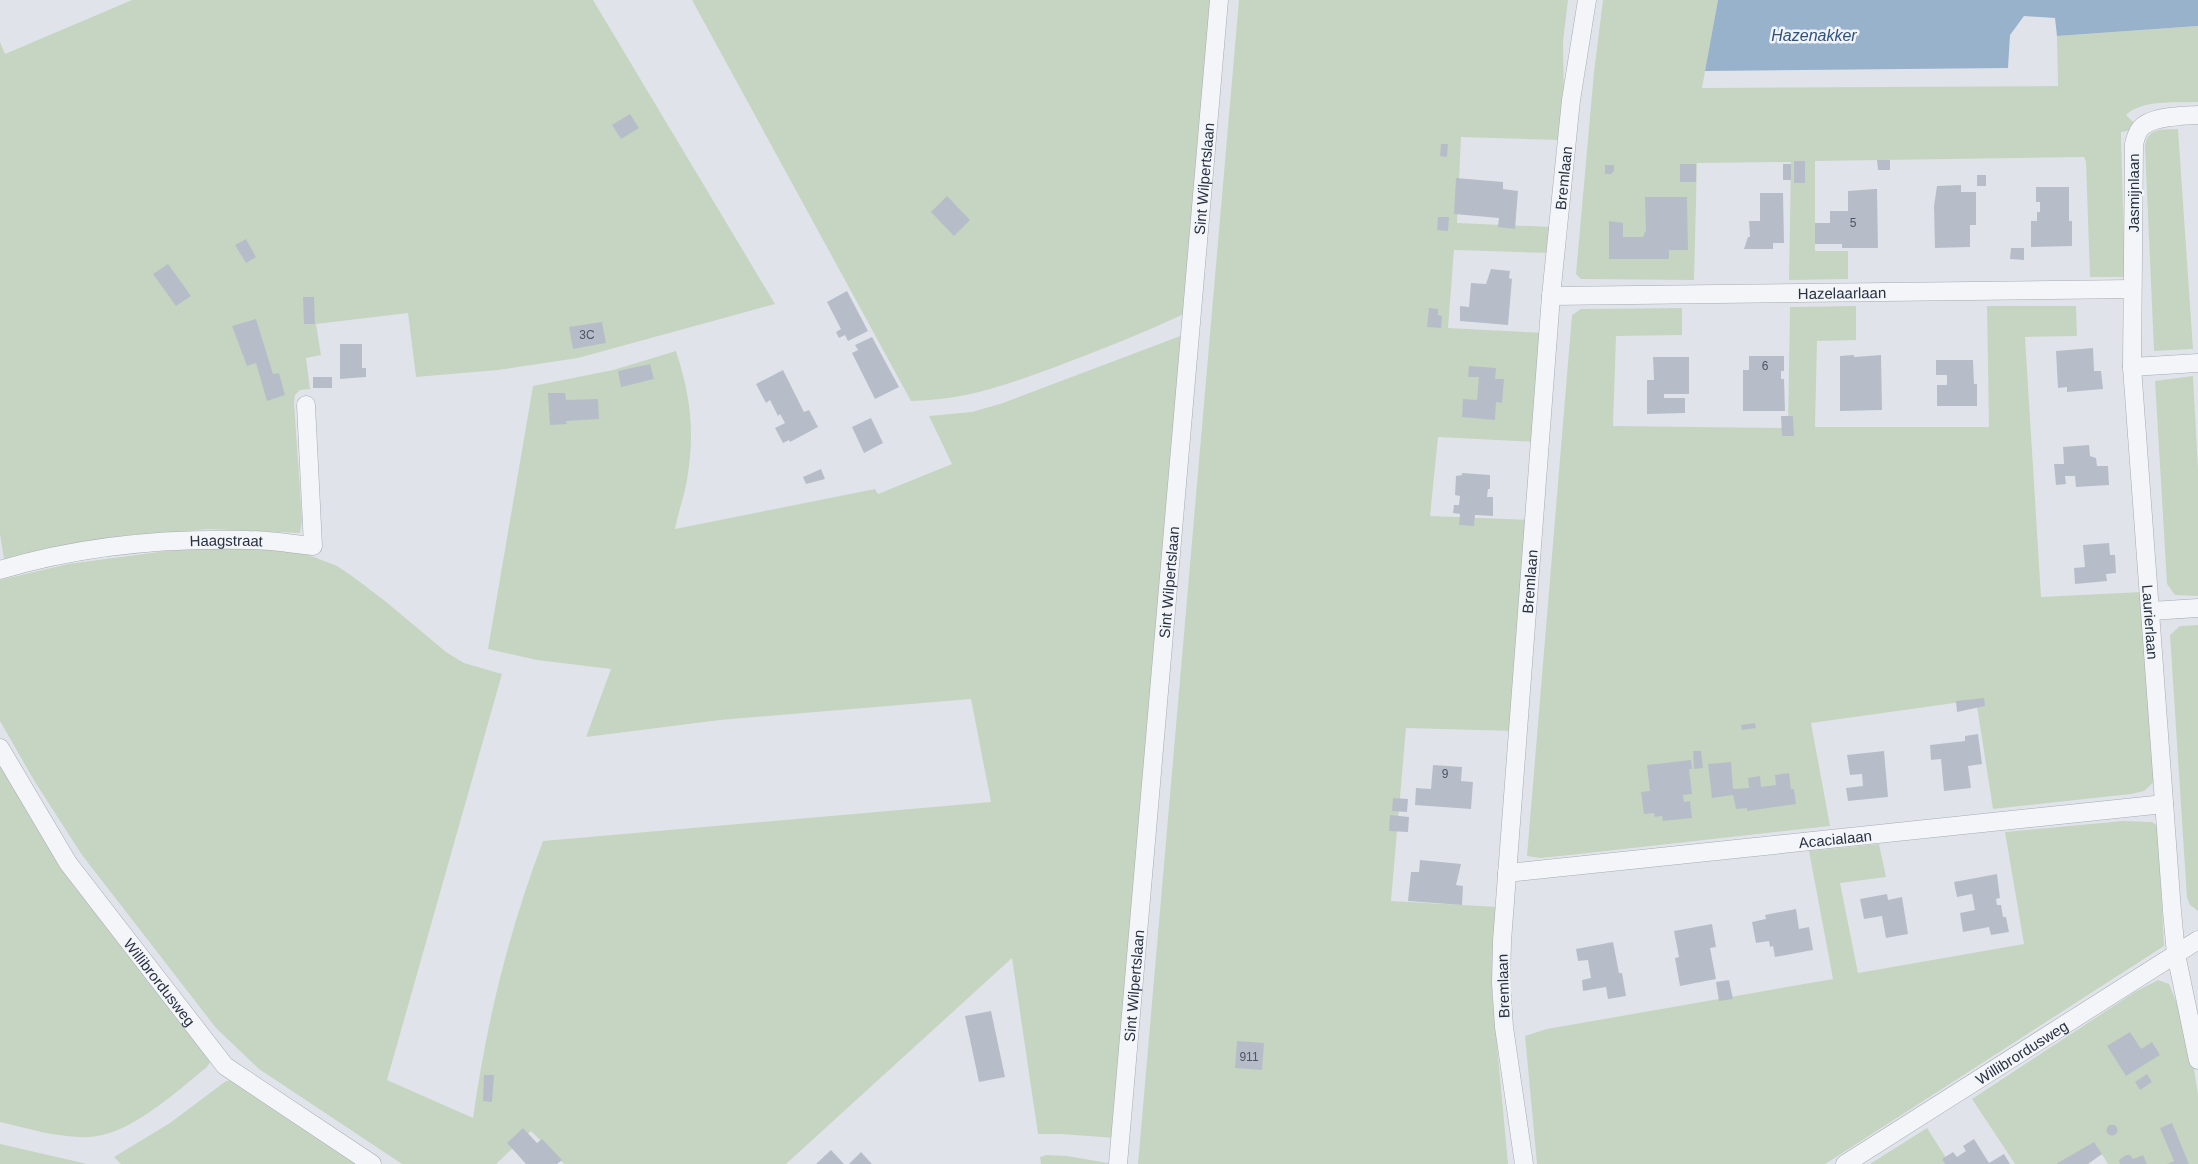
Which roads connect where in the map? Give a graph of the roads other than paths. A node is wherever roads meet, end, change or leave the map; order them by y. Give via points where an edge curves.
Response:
1 (1219, 0) edge
2 (1586, 0) edge
3 (2198, 115) edge
4 (2132, 289) junction
5 (1551, 296) junction
6 (2198, 363) edge
7 (2132, 367) junction
8 (306, 405) dead end
9 (0, 570) edge
10 (2198, 608) edge
11 (2150, 611) junction
12 (0, 748) edge
13 (2164, 804) junction
14 (1507, 873) junction
15 (2198, 940) edge
16 (2176, 954) junction
17 (2198, 1060) edge
18 (372, 1164) edge
19 (1118, 1164) edge
20 (1524, 1164) edge
21 (1845, 1164) edge

1 - 19 street, Sint Wilpertslaan
2 - 5 street, Bremlaan via 1571,100
3 - 4 street, Jasmijnlaan via 2153,121 2140,129 2134,144
4 - 5 street, Hazelaarlaan
4 - 7 street, Laurierlaan
5 - 14 street, Bremlaan
6 - 7 street
7 - 11 street, Laurierlaan
8 - 9 street, Haagstraat via 313,546 249,540 138,543 31,561
10 - 11 street
11 - 13 street, Laurierlaan
12 - 18 street, Willibrordusweg via 68,863 225,1066
13 - 14 street, Acacialaan
13 - 16 street, Laurierlaan
14 - 20 street, Bremlaan via 1500,983
15 - 16 street, Willibrordusweg
16 - 17 street, Laurierlaan
16 - 21 street, Willibrordusweg

